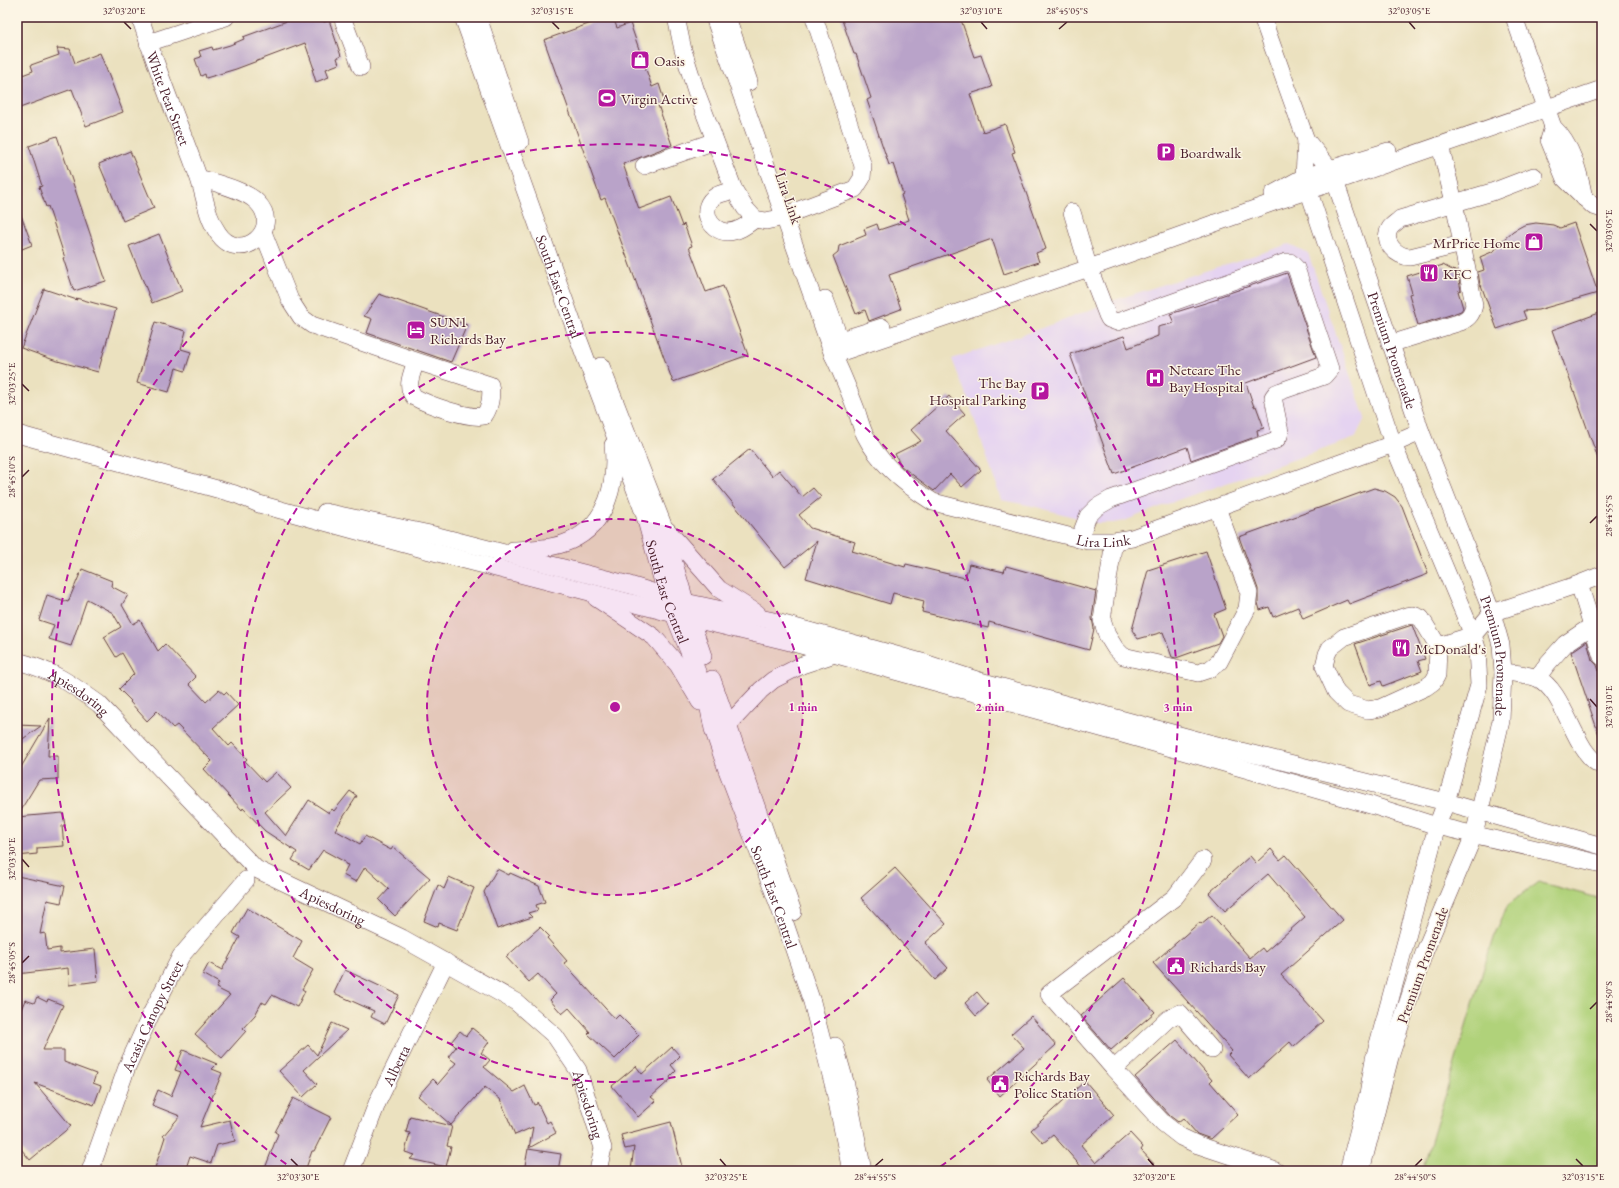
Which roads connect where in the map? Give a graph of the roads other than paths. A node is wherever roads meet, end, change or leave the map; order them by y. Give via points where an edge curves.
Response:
1 (140, 17) edge
2 (226, 17) edge
3 (342, 17) edge
4 (463, 17) edge
5 (478, 17) edge
6 (676, 17) edge
7 (714, 17) edge
8 (727, 17) edge
9 (814, 17) edge
10 (1262, 17) edge
11 (1520, 19) edge
12 (148, 44) junction
13 (361, 67) dead end
14 (1602, 78) edge
15 (1602, 89) edge
16 (1545, 103) junction
17 (1306, 140) junction
18 (715, 141) junction
19 (1440, 145) junction
20 (644, 166) dead end
21 (1332, 175) junction
22 (1534, 176) dead end
23 (199, 178) junction
24 (1306, 184) junction
25 (734, 190) junction
26 (1454, 202) junction
27 (1602, 209) edge
28 (1072, 212) dead end
29 (788, 214) junction
30 (755, 219) junction
31 (263, 232) junction
32 (1462, 244) junction
33 (1087, 264) junction
34 (1390, 344) junction
35 (837, 348) junction
36 (416, 361) junction
37 (608, 418) junction
38 (1421, 432) junction
39 (17, 434) edge
40 (1392, 444) junction
41 (235, 494) junction
42 (1217, 508) junction
43 (663, 525) junction
44 (1079, 538) junction
45 (1114, 541) junction
46 (494, 551) junction
47 (1602, 575) edge
48 (1579, 584) junction
49 (587, 592) junction
50 (668, 597) junction
51 (683, 611) junction
52 (1492, 613) junction
53 (769, 620) junction
54 (1593, 625) junction
55 (1473, 635) junction
56 (1438, 646) junction
57 (836, 654) junction
58 (1602, 657) edge
59 (17, 661) edge
60 (1503, 672) junction
61 (1537, 678) junction
62 (720, 727) junction
63 (1602, 766) edge
64 (1446, 802) junction
65 (1480, 813) junction
66 (1437, 826) junction
67 (1474, 835) junction
68 (1602, 846) edge
69 (1203, 860) dead end
70 (1602, 864) edge
71 (246, 880) dead end
72 (446, 962) junction
73 (1212, 1050) dead end
74 (1114, 1069) junction
75 (90, 1171) edge
76 (350, 1171) edge
77 (598, 1171) edge
78 (851, 1171) edge
79 (863, 1171) edge
80 (1276, 1171) edge
81 (1348, 1171) edge
82 (1361, 1171) edge

1 - 12 street, White Pear Street
2 - 12 street
3 - 13 street
4 - 37 street, South East Central
5 - 43 street, South East Central via 547,222
6 - 18 street via 683,50
7 - 29 street, Lira Link
8 - 29 street, Lira Link
9 - 29 street via 863,166 862,178 855,189
10 - 17 street
11 - 16 street
12 - 23 street, White Pear Street
14 - 16 street
15 - 16 street
16 - 19 street
16 - 21 street
16 - 27 street via 1553,126 1562,136 1580,173 1584,198
17 - 21 street
17 - 24 street
18 - 20 street
18 - 25 street
19 - 21 street
19 - 26 street
21 - 24 street
21 - 34 street, Premium Promenade
22 - 26 street via 1492,192
23 - 31 street via 245,194 257,201 266,220
23 - 31 street, White Pear Street via 211,221 222,239 237,246 246,246 255,242
24 - 33 street via 1274,202
24 - 40 street, Premium Promenade
25 - 30 street
25 - 30 street via 715,197 707,206 706,215 710,222 726,232 738,230
26 - 32 street
26 - 32 street via 1400,219 1390,229 1388,238 1390,246 1403,257
28 - 33 street
29 - 30 street, Lira Link via 776,220
29 - 35 street, Lira Link
31 - 36 street via 290,300 302,317 312,324
32 - 34 street via 1474,305 1470,316 1461,322
33 - 35 street
33 - 35 street via 878,328
33 - 44 street via 1109,319 1117,322 1290,262 1296,268 1330,369 1324,376 1276,393 1273,397 1280,432 1276,440 1111,499 1088,516
34 - 38 street, Premium Promenade
35 - 44 street, Lira Link via 865,435 875,451 918,493 933,502
36 - 36 street via 490,385 490,402 484,416 466,415 414,397 410,392 409,383
37 - 46 street via 614,456 614,478 609,499 597,518 571,541 545,548
37 - 50 street, South East Central via 644,513
38 - 40 street, Lira Link
38 - 52 street, Premium Promenade
39 - 41 street
40 - 42 street, Lira Link
40 - 55 street, Premium Promenade
41 - 46 street via 261,496
41 - 49 street via 266,506 430,552
42 - 45 street, Lira Link via 1132,538
42 - 45 street via 1249,592 1249,601 1219,662 1210,669 1198,673 1123,656 1115,648 1102,620
43 - 51 street, South East Central
43 - 53 street via 719,589
44 - 45 street, Lira Link via 1088,541
46 - 50 street
47 - 48 street
48 - 52 street
48 - 54 street
49 - 51 street
49 - 62 street via 654,637 678,665
50 - 51 street
51 - 53 street
51 - 57 street
51 - 62 street, South East Central via 706,694
52 - 55 street
52 - 60 street, Premium Promenade via 1501,645
53 - 64 street via 1046,700
54 - 58 street
54 - 61 street via 1566,644
55 - 56 street
55 - 64 street, Premium Promenade via 1477,648 1479,685
56 - 56 street via 1421,618 1406,616 1344,637 1330,648 1324,666 1336,692 1348,704 1368,710 1380,708 1432,682 1437,674
57 - 62 street via 802,665 773,680
57 - 66 street via 1127,735
59 - 72 street, Apiesdoring via 70,682 99,704 256,869 402,938
60 - 61 street
60 - 65 street, Premium Promenade via 1501,721
61 - 63 street via 1553,692 1590,757
62 - 78 street, South East Central via 727,770 779,906 812,1002 834,1087
62 - 79 street, South East Central via 740,764 821,999 846,1085
64 - 65 street
64 - 66 street, Premium Promenade
65 - 67 street, Premium Promenade
65 - 68 street
66 - 67 street
66 - 81 street, Premium Promenade via 1374,1060
67 - 70 street
67 - 82 street, Premium Promenade via 1424,953 1392,1050
69 - 74 street via 1175,897 1049,994
71 - 75 street, Acasia Canopy Street via 181,956 151,1014 128,1067
72 - 76 street, Alberta via 378,1101
72 - 77 street, Apiesdoring via 516,1002 555,1036 578,1070 603,1148
73 - 74 street via 1180,1013 1168,1019
74 - 80 street via 1163,1123 1182,1137 1198,1145

